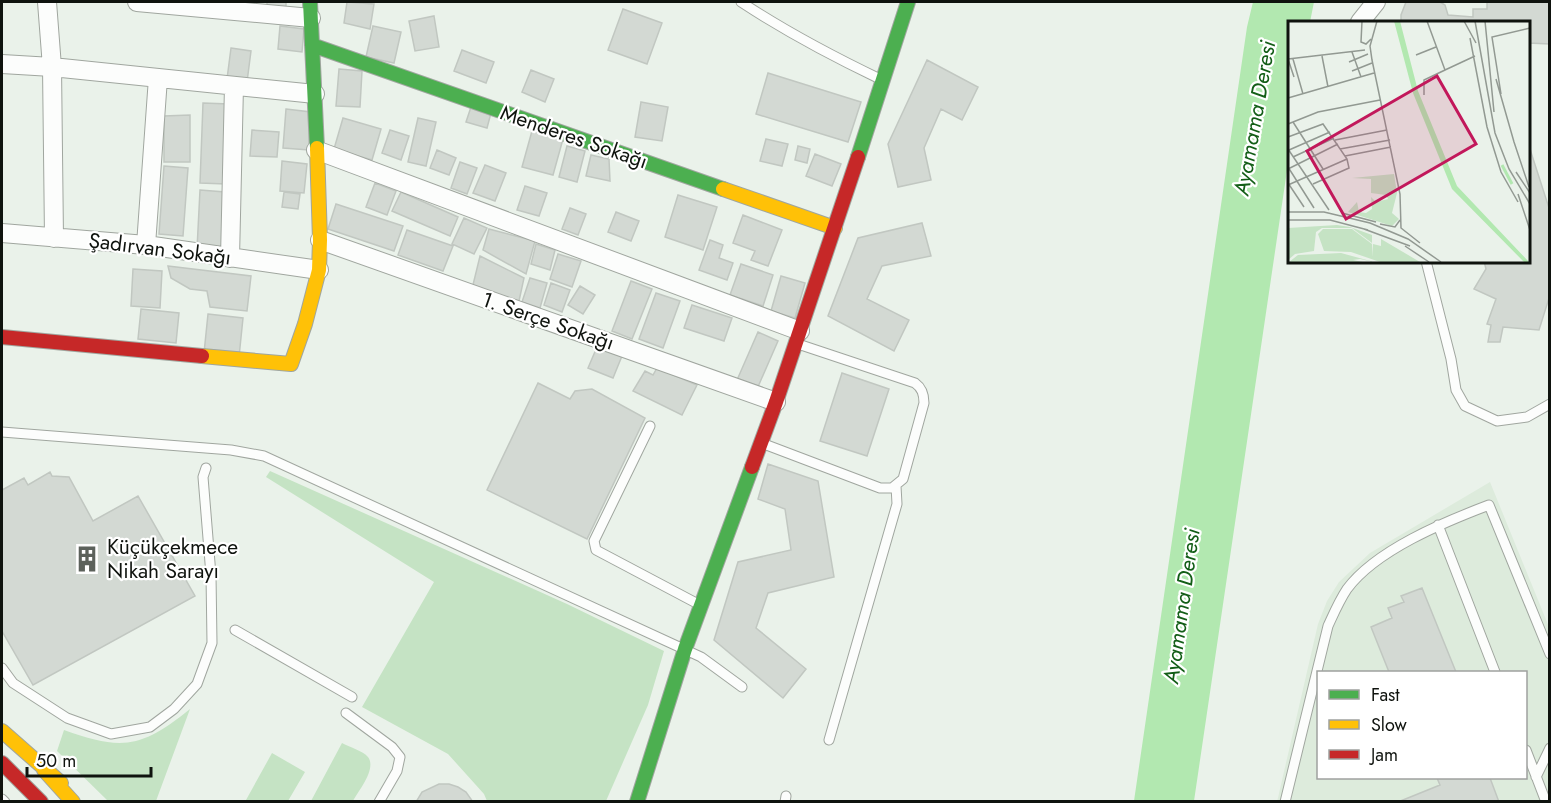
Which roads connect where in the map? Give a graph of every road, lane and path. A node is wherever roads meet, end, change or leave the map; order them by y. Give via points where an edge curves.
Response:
1 (47, 2) edge
2 (137, 2) edge
3 (741, 2) edge
4 (908, 2) edge
5 (1376, 2) edge
6 (310, 10) edge
7 (1362, 21) edge
8 (312, 45) junction
9 (2, 64) edge
10 (52, 67) junction
11 (158, 78) junction
12 (884, 81) junction
13 (234, 86) junction
14 (315, 94) junction
15 (316, 150) junction
16 (835, 228) junction
17 (2, 234) edge
18 (54, 238) junction
19 (320, 240) junction
20 (146, 245) junction
21 (230, 258) junction
22 (1426, 262) edge
23 (319, 270) junction
24 (2, 337) edge
25 (798, 337) junction
26 (776, 402) junction
27 (1550, 404) edge
28 (650, 426) dead end
29 (2, 432) edge
30 (761, 442) junction
31 (206, 468) dead end
32 (896, 486) junction
33 (1438, 525) junction
34 (701, 606) junction
35 (236, 630) dead end
36 (685, 649) junction
37 (1550, 654) edge
38 (2, 668) edge
39 (1495, 671) edge
40 (742, 687) dead end
41 (352, 697) dead end
42 (346, 712) dead end
43 (2, 731) edge
44 (829, 740) dead end
45 (1550, 748) edge
46 (1527, 753) edge
47 (2, 763) edge
48 (44, 770) junction
49 (1536, 777) junction
50 (41, 801) edge
51 (73, 801) edge
52 (84, 801) edge
53 (379, 801) edge
54 (637, 801) edge
55 (1285, 801) edge
56 (1546, 801) edge

1 - 10 street
2 - 6 street
3 - 12 lane
4 - 12 main road
5 - 7 street
6 - 8 main road
8 - 14 main road
8 - 16 main road, Menderes Sokağı
9 - 10 street
10 - 11 street
10 - 18 street
11 - 13 street
11 - 20 street
12 - 16 main road
13 - 14 street
13 - 21 street
14 - 15 main road
15 - 19 main road
15 - 25 street
16 - 25 main road
17 - 18 street, Şadırvan Sokağı
18 - 20 street, Şadırvan Sokağı
19 - 23 main road
19 - 26 street, 1. Serçe Sokağı
20 - 21 street, Şadırvan Sokağı
21 - 23 street, Şadırvan Sokağı
22 - 27 lane via 1456,390 1465,406 1497,421 1527,417
23 - 24 main road via 291,364
25 - 26 main road
25 - 32 lane via 915,383 923,392 924,403 903,479
26 - 30 main road
28 - 34 lane via 594,541 596,550
29 - 36 lane via 264,456
30 - 32 lane via 880,488
30 - 34 main road
31 - 38 lane via 203,477 212,642 197,684 174,709 150,727 111,734 68,718 13,683
32 - 44 lane via 897,504
33 - 37 lane via 1489,505
33 - 39 lane
33 - 55 lane via 1376,561 1348,588 1337,605 1328,626
34 - 36 main road
35 - 41 lane
36 - 40 lane
36 - 54 main road
42 - 53 lane via 400,757 397,771
43 - 48 main road
45 - 49 lane
46 - 49 lane
47 - 50 main road
48 - 51 main road
48 - 52 main road
49 - 56 lane

